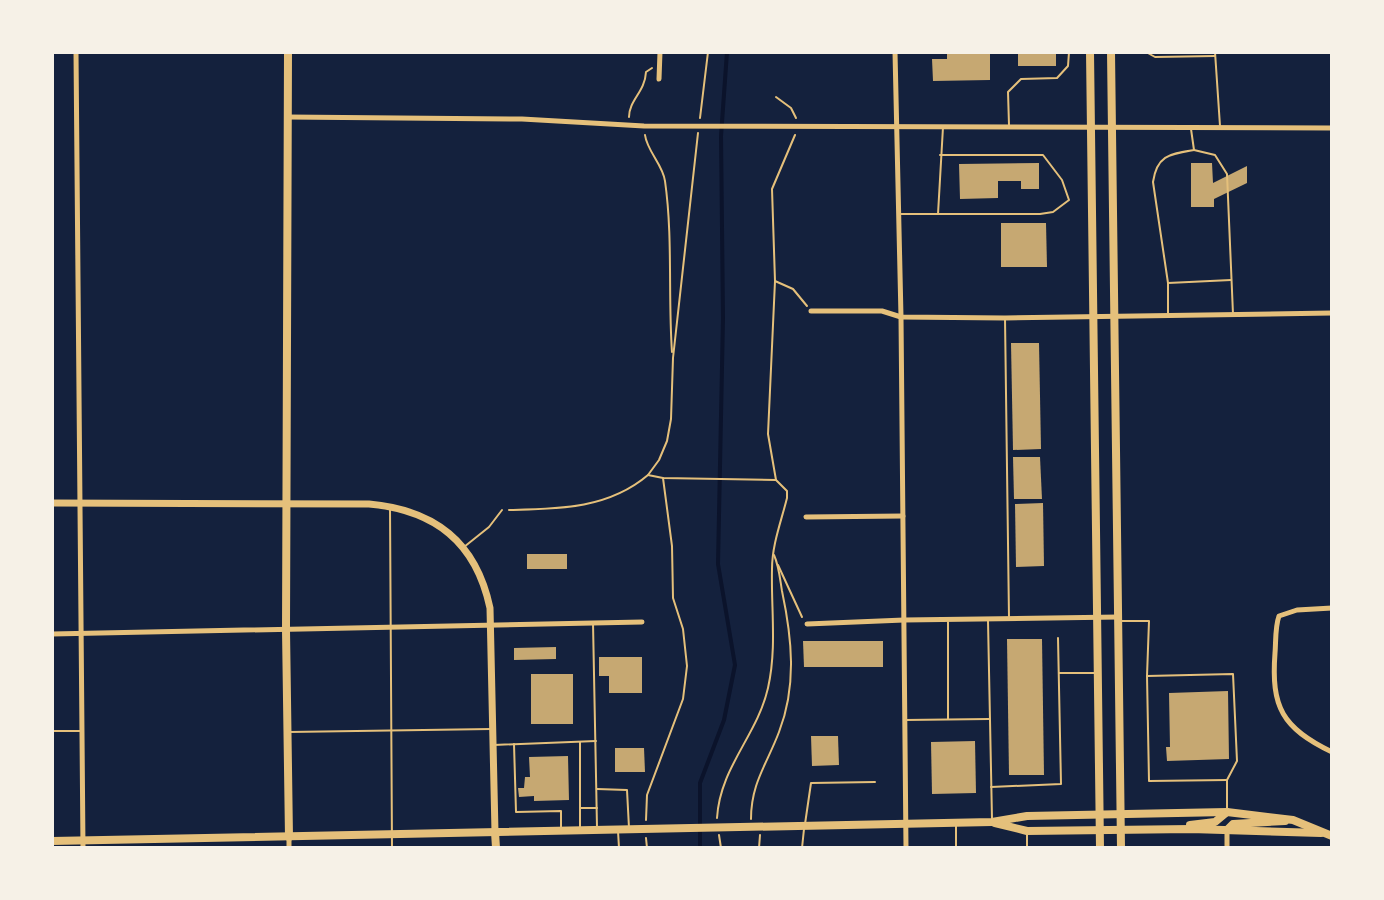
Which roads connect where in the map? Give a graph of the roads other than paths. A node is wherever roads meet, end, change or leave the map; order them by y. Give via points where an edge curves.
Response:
1 (76, 52) edge
2 (288, 52) edge
3 (660, 52) edge
4 (895, 52) edge
5 (1069, 52) edge
6 (1090, 52) edge
7 (1111, 52) edge
8 (1146, 52) edge
9 (1215, 54) edge
10 (659, 79) dead end
11 (288, 117) junction
12 (898, 126) junction
13 (1009, 126) junction
14 (943, 127) junction
15 (1091, 128) junction
16 (1112, 128) junction
17 (1332, 128) edge
18 (1191, 129) junction
19 (1220, 129) junction
20 (1194, 150) junction
21 (940, 155) junction
22 (898, 214) junction
23 (938, 214) junction
24 (1231, 279) junction
25 (1168, 284) junction
26 (811, 310) road end
27 (1332, 313) edge
28 (1168, 316) junction
29 (1233, 316) junction
30 (902, 317) junction
31 (1094, 317) junction
32 (1114, 317) junction
33 (1005, 318) junction
34 (52, 503) edge
35 (79, 503) junction
36 (288, 504) junction
37 (390, 506) junction
38 (502, 510) road end
39 (903, 516) junction
40 (806, 517) dead end
41 (464, 547) junction
42 (1332, 608) edge
43 (1097, 617) junction
44 (988, 618) junction
45 (1009, 618) junction
46 (948, 619) junction
47 (1118, 619) junction
48 (904, 620) junction
49 (642, 622) dead end
50 (593, 623) junction
51 (807, 624) road end
52 (492, 627) junction
53 (389, 628) junction
54 (286, 630) junction
55 (80, 633) junction
56 (52, 634) edge
57 (1058, 638) dead end
58 (1059, 673) junction
59 (1098, 673) junction
60 (1147, 676) junction
61 (948, 719) junction
62 (990, 719) junction
63 (905, 720) junction
64 (493, 729) junction
65 (82, 731) junction
66 (390, 731) junction
67 (52, 732) edge
68 (288, 732) junction
69 (596, 741) junction
70 (580, 742) junction
71 (514, 744) junction
72 (494, 745) junction
73 (1332, 752) edge
74 (1227, 780) junction
75 (875, 782) dead end
76 (991, 787) junction
77 (597, 789) junction
78 (580, 808) junction
79 (597, 808) junction
80 (1227, 812) junction
81 (1100, 814) junction
82 (1120, 814) junction
83 (1293, 820) junction
84 (992, 822) junction
85 (956, 823) junction
86 (906, 824) junction
87 (804, 827) junction
88 (1164, 829) junction
89 (629, 830) junction
90 (1120, 830) junction
91 (1227, 830) junction
92 (580, 831) junction
93 (597, 831) junction
94 (618, 831) junction
95 (1027, 831) junction
96 (1100, 831) junction
97 (495, 832) junction
98 (561, 832) junction
99 (1322, 833) junction
100 (392, 835) junction
101 (1332, 836) edge
102 (289, 837) junction
103 (52, 841) edge
104 (186, 843) edge
105 (83, 844) edge
106 (289, 848) edge
107 (392, 848) edge
108 (496, 848) edge
109 (619, 848) edge
110 (802, 848) edge
111 (906, 848) edge
112 (956, 848) edge
113 (1027, 848) edge
114 (1100, 848) edge
115 (1121, 848) edge
116 (1227, 848) edge

1 - 35 street
2 - 11 main road
3 - 10 street
4 - 12 street
5 - 13 lane via 1068,66 1057,78 1021,79 1008,92
6 - 15 main road
7 - 16 main road
8 - 9 lane via 1155,57
9 - 19 lane
11 - 12 street via 522,119 629,126
11 - 36 main road
12 - 14 street
12 - 22 street
13 - 14 street
13 - 15 street
14 - 21 lane
15 - 16 street
15 - 31 main road
16 - 18 street
16 - 32 main road
17 - 19 street
18 - 19 street
18 - 20 lane
20 - 24 lane via 1215,155 1227,174
20 - 25 lane via 1175,153 1155,168 1153,183
21 - 23 lane
21 - 23 lane via 1043,155 1062,180 1069,200 1053,212 1040,214
22 - 23 lane
22 - 30 street
24 - 25 lane
24 - 29 lane
25 - 28 lane
26 - 30 street via 882,311
27 - 29 street
28 - 29 street
28 - 32 street
30 - 33 street
30 - 39 street
31 - 32 street
31 - 33 street
31 - 43 main road
32 - 47 main road
33 - 45 lane
34 - 35 street
35 - 36 street
35 - 55 street
36 - 37 street
36 - 54 main road
37 - 41 street via 429,519
37 - 53 lane
38 - 41 lane via 489,528
39 - 40 street
39 - 48 street
41 - 52 street via 486,586
42 - 73 street via 1297,610 1279,616 1273,681 1286,719 1309,741
43 - 45 street
43 - 47 street
43 - 59 main road
44 - 45 street
44 - 46 street
44 - 62 lane
46 - 48 street
46 - 61 lane
47 - 60 lane via 1149,621
47 - 82 main road
48 - 51 street
48 - 63 street
49 - 50 street
50 - 52 street
50 - 69 lane
52 - 53 street
52 - 64 street
53 - 54 street
53 - 66 lane
54 - 55 street
54 - 68 main road
55 - 56 street
55 - 65 street
57 - 58 lane
58 - 59 lane
58 - 76 lane via 1061,784
59 - 81 main road
60 - 74 lane via 1149,781
60 - 74 lane via 1233,674 1237,761
61 - 62 lane
61 - 63 lane
62 - 76 lane
63 - 86 street
64 - 66 lane
64 - 72 street
65 - 67 lane
65 - 105 street
66 - 68 lane
66 - 100 lane
68 - 102 main road
69 - 70 lane
69 - 77 lane
70 - 71 lane
70 - 78 lane
71 - 72 lane
71 - 98 lane via 516,812 561,811
72 - 97 street
74 - 80 lane
75 - 87 lane via 811,783
76 - 84 lane
77 - 79 lane
77 - 89 lane via 627,790
78 - 79 lane
78 - 92 lane
79 - 93 lane
80 - 82 main road
80 - 83 main road
80 - 88 main road via 1215,822
81 - 82 main road
81 - 84 main road via 1027,816
81 - 96 main road
82 - 90 main road
83 - 91 main road via 1233,824
83 - 99 main road
84 - 85 main road
84 - 95 main road
85 - 86 main road
85 - 112 lane
86 - 87 main road
86 - 111 street
87 - 89 main road
87 - 110 lane
88 - 90 main road
88 - 91 main road
89 - 94 main road
90 - 96 main road
90 - 115 main road
91 - 99 main road
91 - 116 street
92 - 93 main road
92 - 98 main road
93 - 94 main road
94 - 109 lane
95 - 96 main road
95 - 113 lane
96 - 114 main road
97 - 98 main road
97 - 100 main road
97 - 108 main road
99 - 101 main road
100 - 102 main road
100 - 107 lane
102 - 104 main road
102 - 106 street
103 - 105 main road
104 - 105 main road

